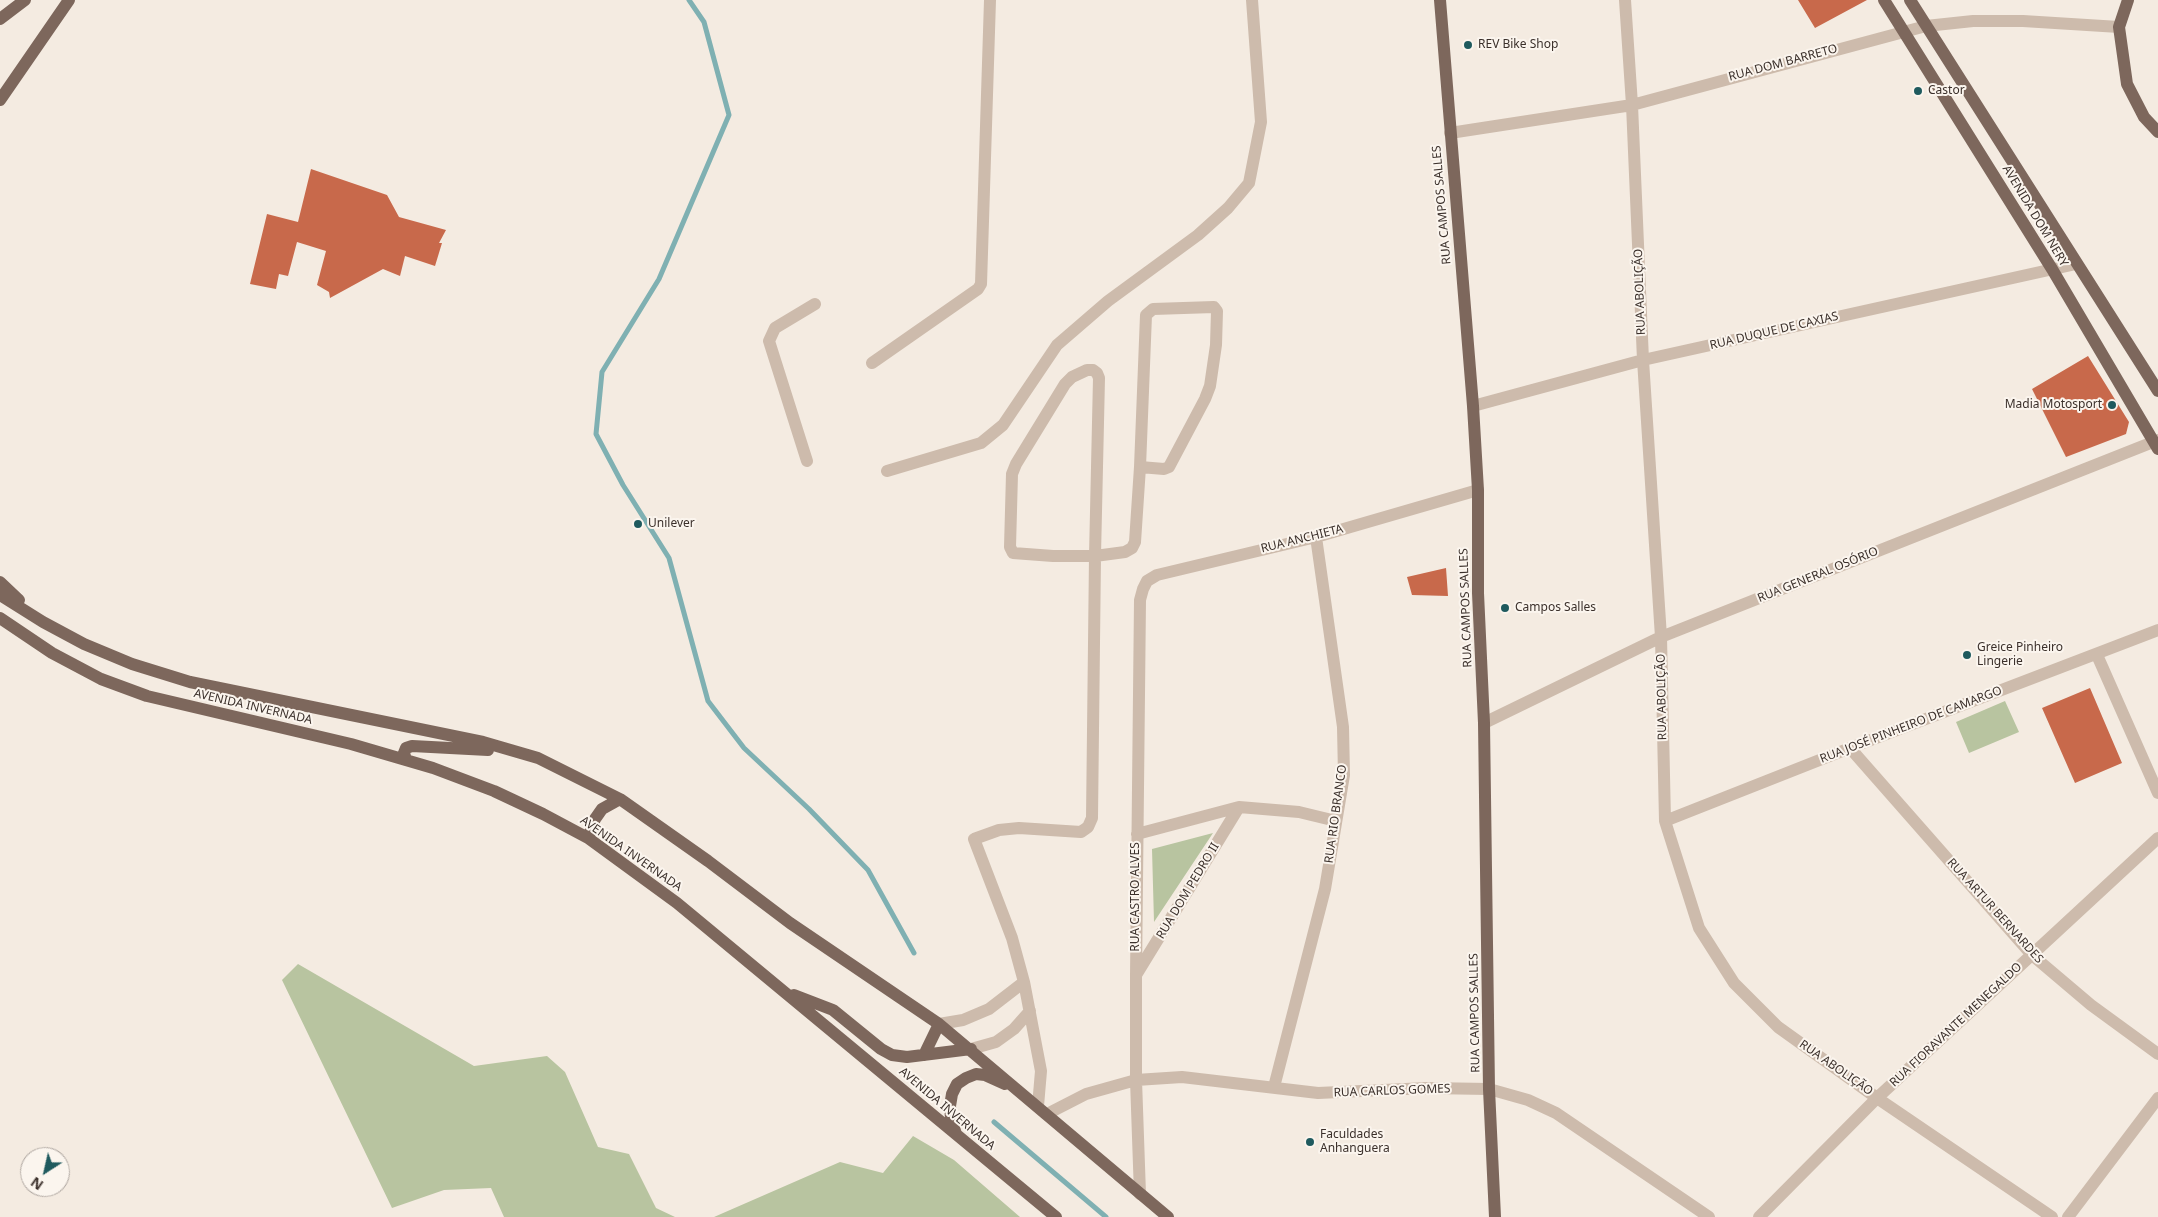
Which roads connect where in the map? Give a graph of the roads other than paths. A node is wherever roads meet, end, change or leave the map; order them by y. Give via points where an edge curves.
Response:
1 (25, 0) edge
2 (69, 0) edge
3 (990, 0) edge
4 (1252, 0) edge
5 (1440, 0) edge
6 (1625, 0) edge
7 (1884, 0) edge
8 (1910, 0) edge
9 (2128, 0) edge
10 (0, 19) edge
11 (1926, 26) junction
12 (2119, 27) junction
13 (1904, 30) junction
14 (0, 100) edge
15 (1632, 105) junction
16 (2158, 132) edge
17 (1450, 133) junction
18 (2076, 264) junction
19 (2052, 269) junction
20 (815, 304) dead end
21 (1643, 360) junction
22 (872, 363) dead end
23 (2158, 391) edge
24 (1474, 406) junction
25 (2156, 444) edge
26 (807, 461) dead end
27 (1140, 467) junction
28 (887, 471) dead end
29 (1478, 490) junction
30 (1316, 537) junction
31 (1095, 556) junction
32 (0, 582) edge
33 (0, 595) edge
34 (1140, 600) joint
35 (0, 618) edge
36 (43, 622) junction
37 (2158, 630) edge
38 (1661, 637) junction
39 (2097, 655) junction
40 (1484, 722) junction
41 (1850, 748) junction
42 (518, 752) junction
43 (406, 760) junction
44 (2158, 793) edge
45 (620, 799) junction
46 (1239, 806) junction
47 (1336, 821) junction
48 (1665, 821) junction
49 (1137, 834) junction
50 (588, 838) junction
51 (2158, 838) edge
52 (2032, 955) junction
53 (1136, 976) junction
54 (1024, 982) junction
55 (784, 991) junction
56 (1030, 1011) junction
57 (939, 1024) junction
58 (972, 1049) junction
59 (2158, 1054) edge
60 (924, 1055) junction
61 (1136, 1080) junction
62 (1274, 1087) junction
63 (1017, 1089) junction
64 (1489, 1090) junction
65 (1877, 1098) junction
66 (2158, 1098) edge
67 (1042, 1110) junction
68 (957, 1136) junction
69 (1140, 1194) junction
70 (1056, 1217) edge
71 (1168, 1217) edge
72 (1495, 1217) edge
73 (1709, 1217) edge
74 (1759, 1217) edge
75 (2052, 1217) edge
76 (2068, 1217) edge

1 - 10 main road
2 - 14 main road
3 - 22 street via 981,284
4 - 28 street via 1261,122 1248,183 1228,208 1198,235 1108,301 1057,345 1003,425 982,443
5 - 17 main road, RUA CAMPOS SALLES
6 - 15 street, RUA ABOLIÇÃO
7 - 13 main road, AVENIDA DOM NERY
8 - 11 main road, AVENIDA DOM NERY
9 - 12 main road
11 - 12 street, RUA DOM BARRETO via 1973,21 2023,21
11 - 13 street, RUA DOM BARRETO
11 - 18 main road, AVENIDA DOM NERY
12 - 16 main road via 2127,84 2144,117
13 - 15 street, RUA DOM BARRETO
13 - 19 main road, AVENIDA DOM NERY
15 - 17 street, RUA DOM BARRETO
15 - 21 street, RUA ABOLIÇÃO
17 - 24 main road, RUA CAMPOS SALLES
18 - 19 street, RUA DUQUE DE CAXIAS
18 - 23 main road, AVENIDA DOM NERY
19 - 21 street, RUA DUQUE DE CAXIAS
19 - 25 main road, AVENIDA DOM NERY
20 - 26 street via 775,328 769,341
21 - 24 street, RUA DUQUE DE CAXIAS
21 - 38 street, RUA ABOLIÇÃO
24 - 29 main road, RUA CAMPOS SALLES
25 - 38 street, RUA GENERAL OSÓRIO
27 - 27 street via 1164,469 1169,466 1205,399 1216,345 1217,311 1214,307 1153,309 1146,314
27 - 31 street via 1132,548
29 - 30 street, RUA ANCHIETA
29 - 40 main road, RUA CAMPOS SALLES via 1478,593
30 - 34 street, RUA ANCHIETA via 1156,574 1147,581
30 - 47 street, RUA RIO BRANCO via 1343,727 1344,775
31 - 31 street via 1018,554 1010,546 1012,474 1016,464 1065,384 1087,370 1093,370 1100,378
31 - 54 street via 1092,818 1081,832 1019,828 999,830 974,839 1012,938
32 - 36 main road
33 - 36 main road, AVENIDA INVERNADA
34 - 49 street, RUA CASTRO ALVES
35 - 43 main road, AVENIDA INVERNADA via 52,653 102,679 146,696
36 - 42 main road, AVENIDA INVERNADA via 132,664 190,682
37 - 39 street, RUA JOSÉ PINHEIRO DE CAMARGO
38 - 40 street, RUA GENERAL OSÓRIO
38 - 48 street, RUA ABOLIÇÃO
39 - 41 street, RUA JOSÉ PINHEIRO DE CAMARGO
39 - 44 street
40 - 64 main road, RUA CAMPOS SALLES
41 - 48 street, RUA JOSÉ PINHEIRO DE CAMARGO
41 - 52 street, RUA ARTUR BERNARDES
42 - 43 main road via 412,746 404,752
42 - 45 main road, AVENIDA INVERNADA via 569,772
43 - 50 main road, AVENIDA INVERNADA via 494,791
45 - 50 main road via 602,809
45 - 57 main road, AVENIDA INVERNADA via 790,923
46 - 47 street via 1299,812
46 - 49 street
46 - 53 street, RUA DOM PEDRO II
47 - 62 street, RUA RIO BRANCO via 1325,889
48 - 65 street, RUA ABOLIÇÃO via 1699,928 1734,982 1778,1027
49 - 53 street, RUA CASTRO ALVES
50 - 55 main road, AVENIDA INVERNADA via 678,903
51 - 52 street, RUA FIORAVANTE MENEGALDO
52 - 59 street, RUA ARTUR BERNARDES via 2091,1005
52 - 65 street, RUA FIORAVANTE MENEGALDO
53 - 61 street, RUA CASTRO ALVES
54 - 56 street
54 - 57 street via 989,1009 963,1020
55 - 60 main road via 833,1010 892,1055
55 - 68 main road, AVENIDA INVERNADA
56 - 58 street via 1014,1029 996,1042
56 - 67 street via 1041,1071
57 - 58 main road, AVENIDA INVERNADA
57 - 60 main road
58 - 60 main road
58 - 63 main road, AVENIDA INVERNADA
61 - 62 street, RUA CARLOS GOMES via 1182,1077
61 - 67 street, RUA CARLOS GOMES
61 - 69 street, RUA CASTRO ALVES
62 - 64 street, RUA CARLOS GOMES via 1318,1093 1427,1088
63 - 67 main road, AVENIDA INVERNADA
63 - 68 main road via 976,1074 957,1084 950,1106
64 - 72 main road, RUA CAMPOS SALLES
64 - 73 street, RUA CARLOS GOMES via 1528,1100 1556,1113
65 - 74 street, RUA FIORAVANTE MENEGALDO
65 - 75 street, RUA ABOLIÇÃO
66 - 76 street
67 - 69 main road, AVENIDA INVERNADA
68 - 70 main road, AVENIDA INVERNADA
69 - 71 main road, AVENIDA INVERNADA

